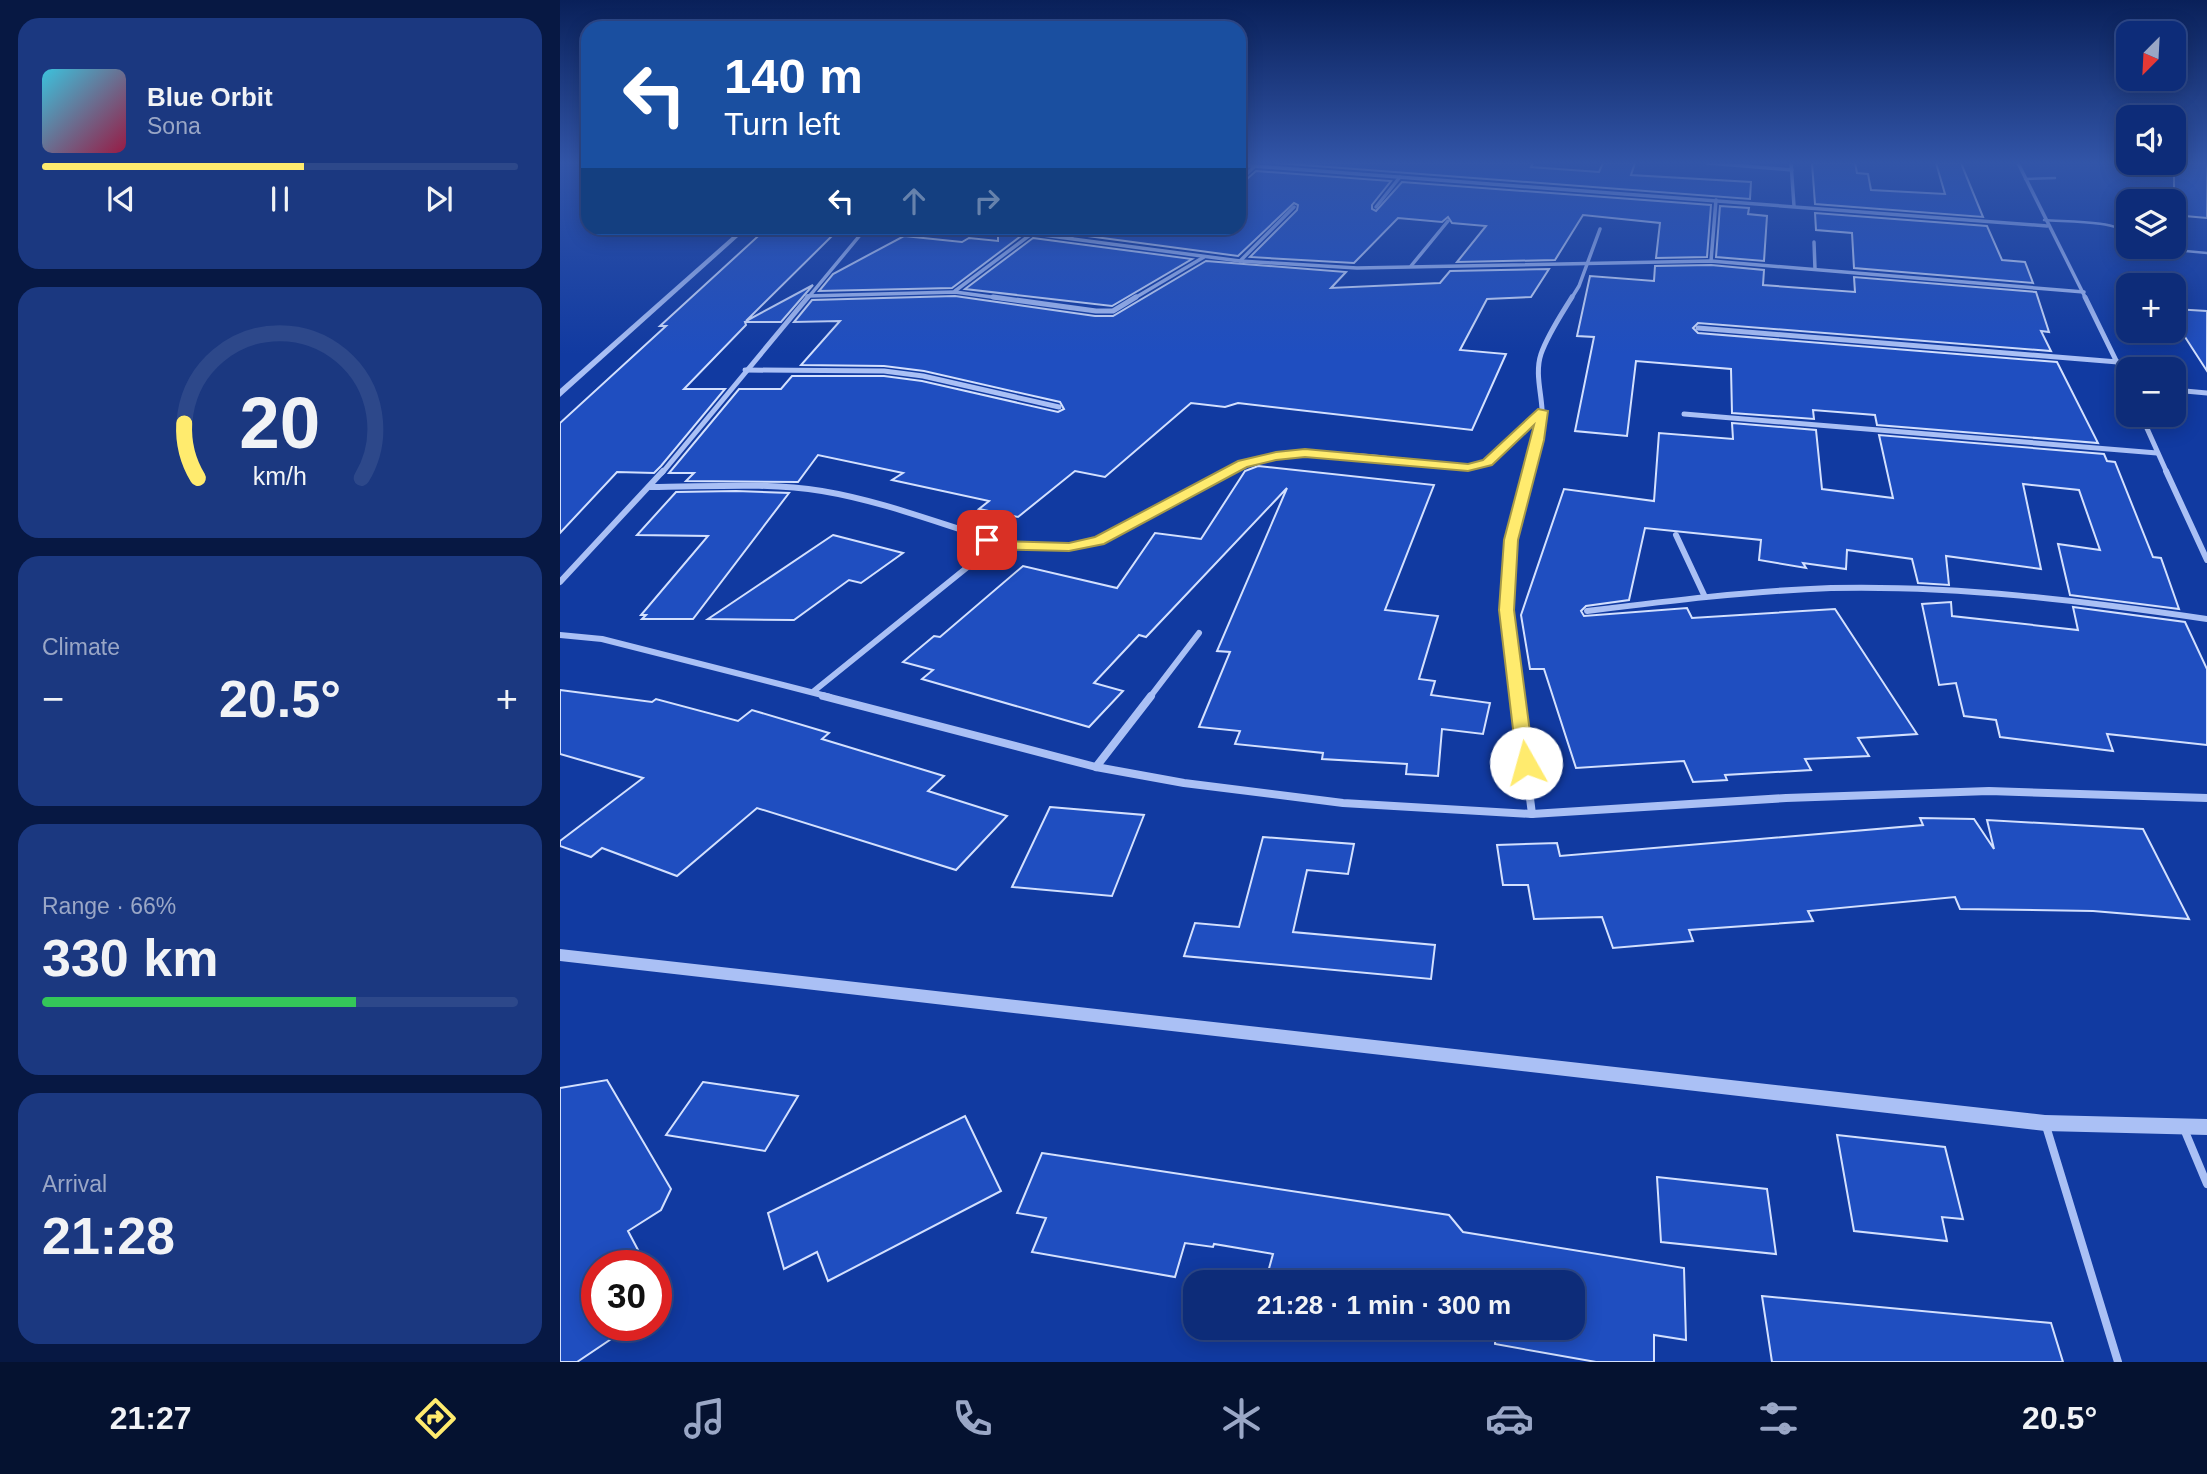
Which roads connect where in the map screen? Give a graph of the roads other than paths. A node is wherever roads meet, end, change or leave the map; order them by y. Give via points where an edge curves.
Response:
1 (1274, 227) edge
2 (1443, 227) edge
3 (1714, 227) edge
4 (2048, 227) edge
5 (1600, 229) dead end
6 (737, 235) edge
7 (860, 235) edge
8 (1030, 235) edge
9 (1056, 235) edge
10 (1073, 235) edge
11 (1070, 237) junction
12 (1814, 242) dead end
13 (2186, 251) edge
14 (2207, 253) edge
15 (1205, 257) junction
16 (1240, 261) junction
17 (1711, 261) junction
18 (1588, 263) junction
19 (1411, 266) junction
20 (1815, 269) junction
21 (955, 292) junction
22 (2084, 292) junction
23 (807, 296) junction
24 (1698, 328) dead end
25 (2116, 358) edge
26 (2116, 362) edge
27 (745, 370) junction
28 (2186, 391) edge
29 (2207, 393) edge
30 (560, 394) edge
31 (1059, 407) dead end
32 (1542, 411) junction
33 (1684, 414) dead end
34 (2146, 427) edge
35 (2157, 453) junction
36 (650, 487) junction
37 (1676, 535) dead end
38 (988, 545) junction
39 (2207, 560) edge
40 (560, 582) edge
41 (1705, 597) junction
42 (1587, 611) dead end
43 (2207, 619) edge
44 (1199, 633) dead end
45 (560, 635) edge
46 (814, 691) junction
47 (1096, 767) junction
48 (2207, 798) edge
49 (1532, 814) junction
50 (560, 955) edge
51 (2045, 1123) junction
52 (2182, 1125) junction
53 (2207, 1127) edge
54 (2207, 1184) edge
55 (2119, 1362) edge

1 - 16 street
2 - 19 street
3 - 17 street
4 - 22 street
5 - 18 street
6 - 30 street
7 - 23 street
8 - 21 street
9 - 11 street
10 - 11 street
11 - 15 street
12 - 20 street
13 - 14 lane
15 - 16 street
15 - 21 street via 1113,310
16 - 19 street via 1357,268
17 - 18 street
17 - 20 street
18 - 19 street
18 - 32 street via 1541,356
20 - 22 street
21 - 23 street
22 - 25 street
23 - 27 street
24 - 26 street
27 - 31 street via 884,371
27 - 36 street
28 - 29 street
32 - 38 street via 1488,463 1468,468 1305,453 1276,456 1242,464 1099,541 1069,547
32 - 49 street via 1511,540 1507,610
33 - 35 street
34 - 35 street
35 - 39 street
36 - 38 street via 819,491 863,499 978,535
36 - 40 street
37 - 41 street
38 - 46 street via 980,557
41 - 42 street
41 - 43 street via 1868,587 2114,605
44 - 47 street
45 - 46 street via 602,639
46 - 47 street
47 - 49 street via 1343,803
48 - 49 street via 1989,791
50 - 51 street
51 - 52 street
51 - 55 lane
52 - 53 street
52 - 54 lane

